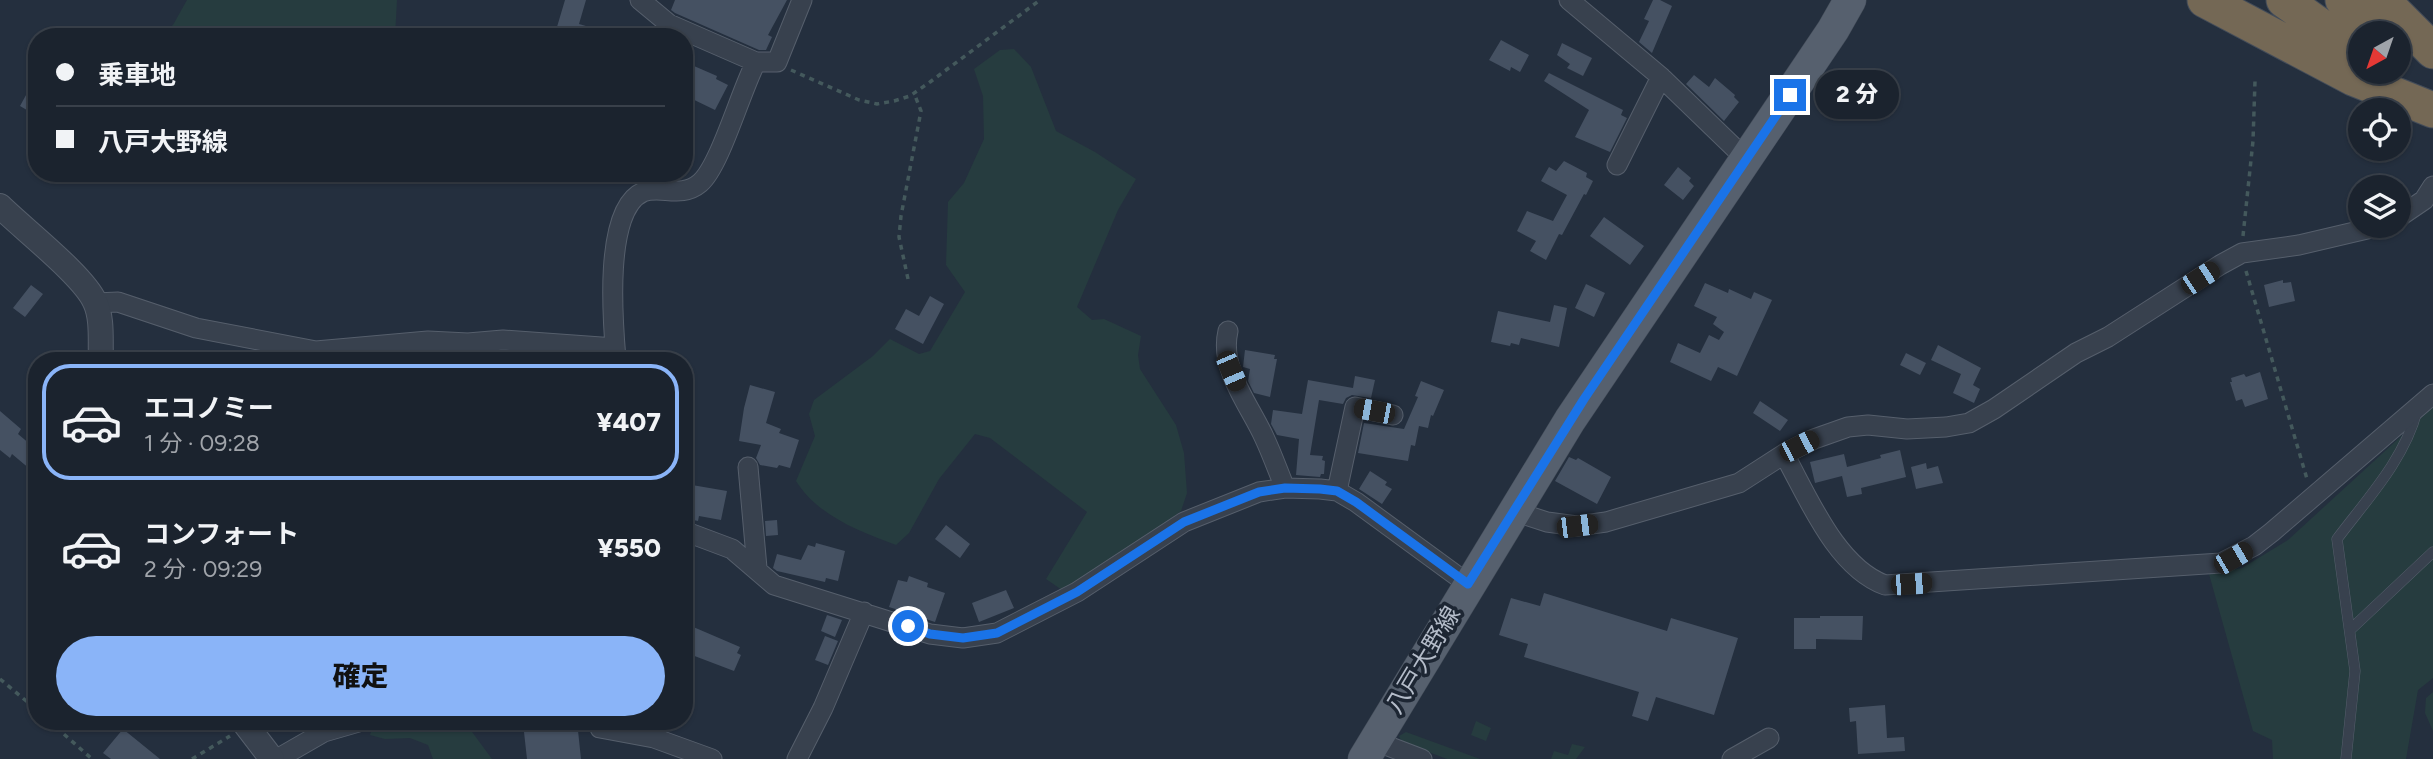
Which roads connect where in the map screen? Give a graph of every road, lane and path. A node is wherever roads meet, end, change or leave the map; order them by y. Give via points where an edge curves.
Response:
1 (640, 0) edge
2 (802, 0) edge
3 (1040, 0) edge
4 (1569, 0) edge
5 (1850, 0) edge
6 (2205, 0) edge
7 (2284, 0) edge
8 (2343, 0) edge
9 (2382, 0) edge
10 (2373, 21) edge
11 (678, 28) edge
12 (693, 34) edge
13 (2348, 46) edge
14 (2412, 48) edge
15 (2433, 51) edge
16 (756, 62) junction
17 (777, 62) junction
18 (2433, 63) edge
19 (1661, 77) junction
20 (2255, 81) dead end
21 (2400, 84) edge
22 (914, 93) junction
23 (2433, 108) edge
24 (1747, 160) junction
25 (1617, 165) dead end
26 (2430, 198) edge
27 (0, 206) edge
28 (2411, 210) edge
29 (2348, 234) edge
30 (2242, 253) junction
31 (908, 279) dead end
32 (96, 303) junction
33 (1228, 331) dead end
34 (100, 352) edge
35 (600, 352) edge
36 (616, 352) edge
37 (2426, 400) edge
38 (1393, 415) dead end
39 (1784, 454) junction
40 (748, 467) dead end
41 (1285, 488) junction
42 (1337, 491) junction
43 (2313, 497) junction
44 (1513, 511) junction
45 (693, 534) edge
46 (2433, 552) edge
47 (757, 568) junction
48 (1468, 584) junction
49 (864, 612) junction
50 (2350, 630) junction
51 (0, 679) edge
52 (28, 702) edge
53 (59, 730) edge
54 (235, 730) edge
55 (251, 730) edge
56 (331, 730) edge
57 (611, 730) edge
58 (1769, 738) dead end
59 (1369, 750) edge
60 (92, 759) edge
61 (192, 759) edge
62 (274, 759) edge
63 (712, 759) edge
64 (797, 759) edge
65 (1422, 759) edge
66 (1732, 759) edge
67 (2346, 759) edge

1 - 11 street
2 - 17 street
3 - 22 path
4 - 19 street
5 - 24 main road, 八戸大野線
6 - 23 highway via 2353,78
7 - 13 highway
8 - 10 highway
9 - 15 highway
12 - 16 street
14 - 18 highway
16 - 17 street
16 - 36 street via 712,168 699,183 675,192 645,191 625,211 613,276
17 - 22 path via 868,102 894,101
19 - 24 street
19 - 25 street
20 - 30 path
21 - 23 highway
22 - 31 path via 921,111 899,237
24 - 44 main road, 八戸大野線 via 1618,347
26 - 28 street
27 - 32 street via 77,278
29 - 30 street
30 - 39 street via 1969,423 1907,429 1848,427
30 - 43 path
32 - 34 street
32 - 35 street via 118,302 197,328 316,351 503,340
33 - 41 street via 1225,344 1231,371
37 - 43 street
37 - 50 lane via 2393,465 2337,539
38 - 42 street via 1354,407
39 - 43 street via 1845,556 1885,586 2221,563 2254,546
39 - 44 street via 1739,483 1606,522 1577,526
40 - 47 street
41 - 42 street
41 - 49 street via 1259,492 1184,522 1077,592 997,633 963,638 930,634
42 - 48 street
44 - 48 main road, 八戸大野線
45 - 47 street via 732,549
46 - 50 lane
47 - 49 street via 774,585
48 - 59 main road, 八戸大野線
49 - 64 street
50 - 67 lane via 2355,671
51 - 52 path
53 - 60 path
54 - 61 path
55 - 62 street
56 - 62 street
57 - 63 street via 654,738
58 - 66 street
59 - 65 street

